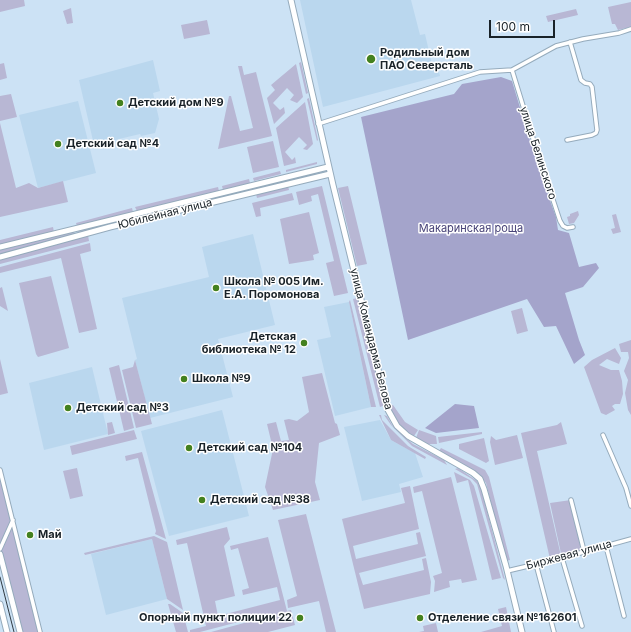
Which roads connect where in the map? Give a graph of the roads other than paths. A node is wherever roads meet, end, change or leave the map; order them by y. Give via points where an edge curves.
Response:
1 (291, 0) edge
2 (631, 29) edge
3 (570, 42) junction
4 (512, 70) junction
5 (318, 124) junction
6 (568, 140) dead end
7 (328, 167) junction
8 (330, 174) junction
9 (222, 193) junction
10 (224, 200) junction
11 (573, 227) dead end
12 (76, 229) junction
13 (77, 236) junction
14 (0, 247) edge
15 (0, 258) edge
16 (603, 435) dead end
17 (0, 470) edge
18 (571, 500) dead end
19 (631, 506) edge
20 (13, 520) junction
21 (631, 539) edge
22 (606, 546) junction
23 (0, 549) edge
24 (584, 551) junction
25 (0, 554) edge
26 (562, 558) junction
27 (536, 564) junction
28 (507, 571) junction
29 (0, 604) edge
30 (624, 616) dead end
31 (2, 622) edge
32 (582, 626) dead end
33 (7, 632) edge
34 (20, 632) edge
35 (40, 632) edge
36 (522, 632) edge
37 (554, 632) edge

1 - 5 main road, улица Командарма Белова
2 - 3 street
3 - 4 street via 556,46
3 - 6 street via 581,80 592,87 597,130 592,135
4 - 5 street via 480,72
4 - 11 street, улица Белинского via 560,220 563,226
5 - 7 main road, улица Командарма Белова
7 - 8 main road, улица Командарма Белова
7 - 9 main road, Юбилейная улица
8 - 10 main road, Юбилейная улица
8 - 28 main road, улица Командарма Белова via 388,410 397,426 408,436 480,479
9 - 10 main road
9 - 12 main road, Юбилейная улица
10 - 13 main road, Юбилейная улица
12 - 13 street
12 - 14 main road, Юбилейная улица
13 - 15 main road, Юбилейная улица
16 - 19 street
17 - 20 street
18 - 24 street
20 - 23 street
20 - 35 street
21 - 22 street, Биржевая улица
22 - 24 street, Биржевая улица
22 - 30 street
24 - 26 street, Биржевая улица
25 - 34 main road
26 - 27 street, Биржевая улица
26 - 32 street
27 - 28 street, Биржевая улица
27 - 37 street
28 - 36 main road, улица Командарма Белова
29 - 31 main road
31 - 33 main road

